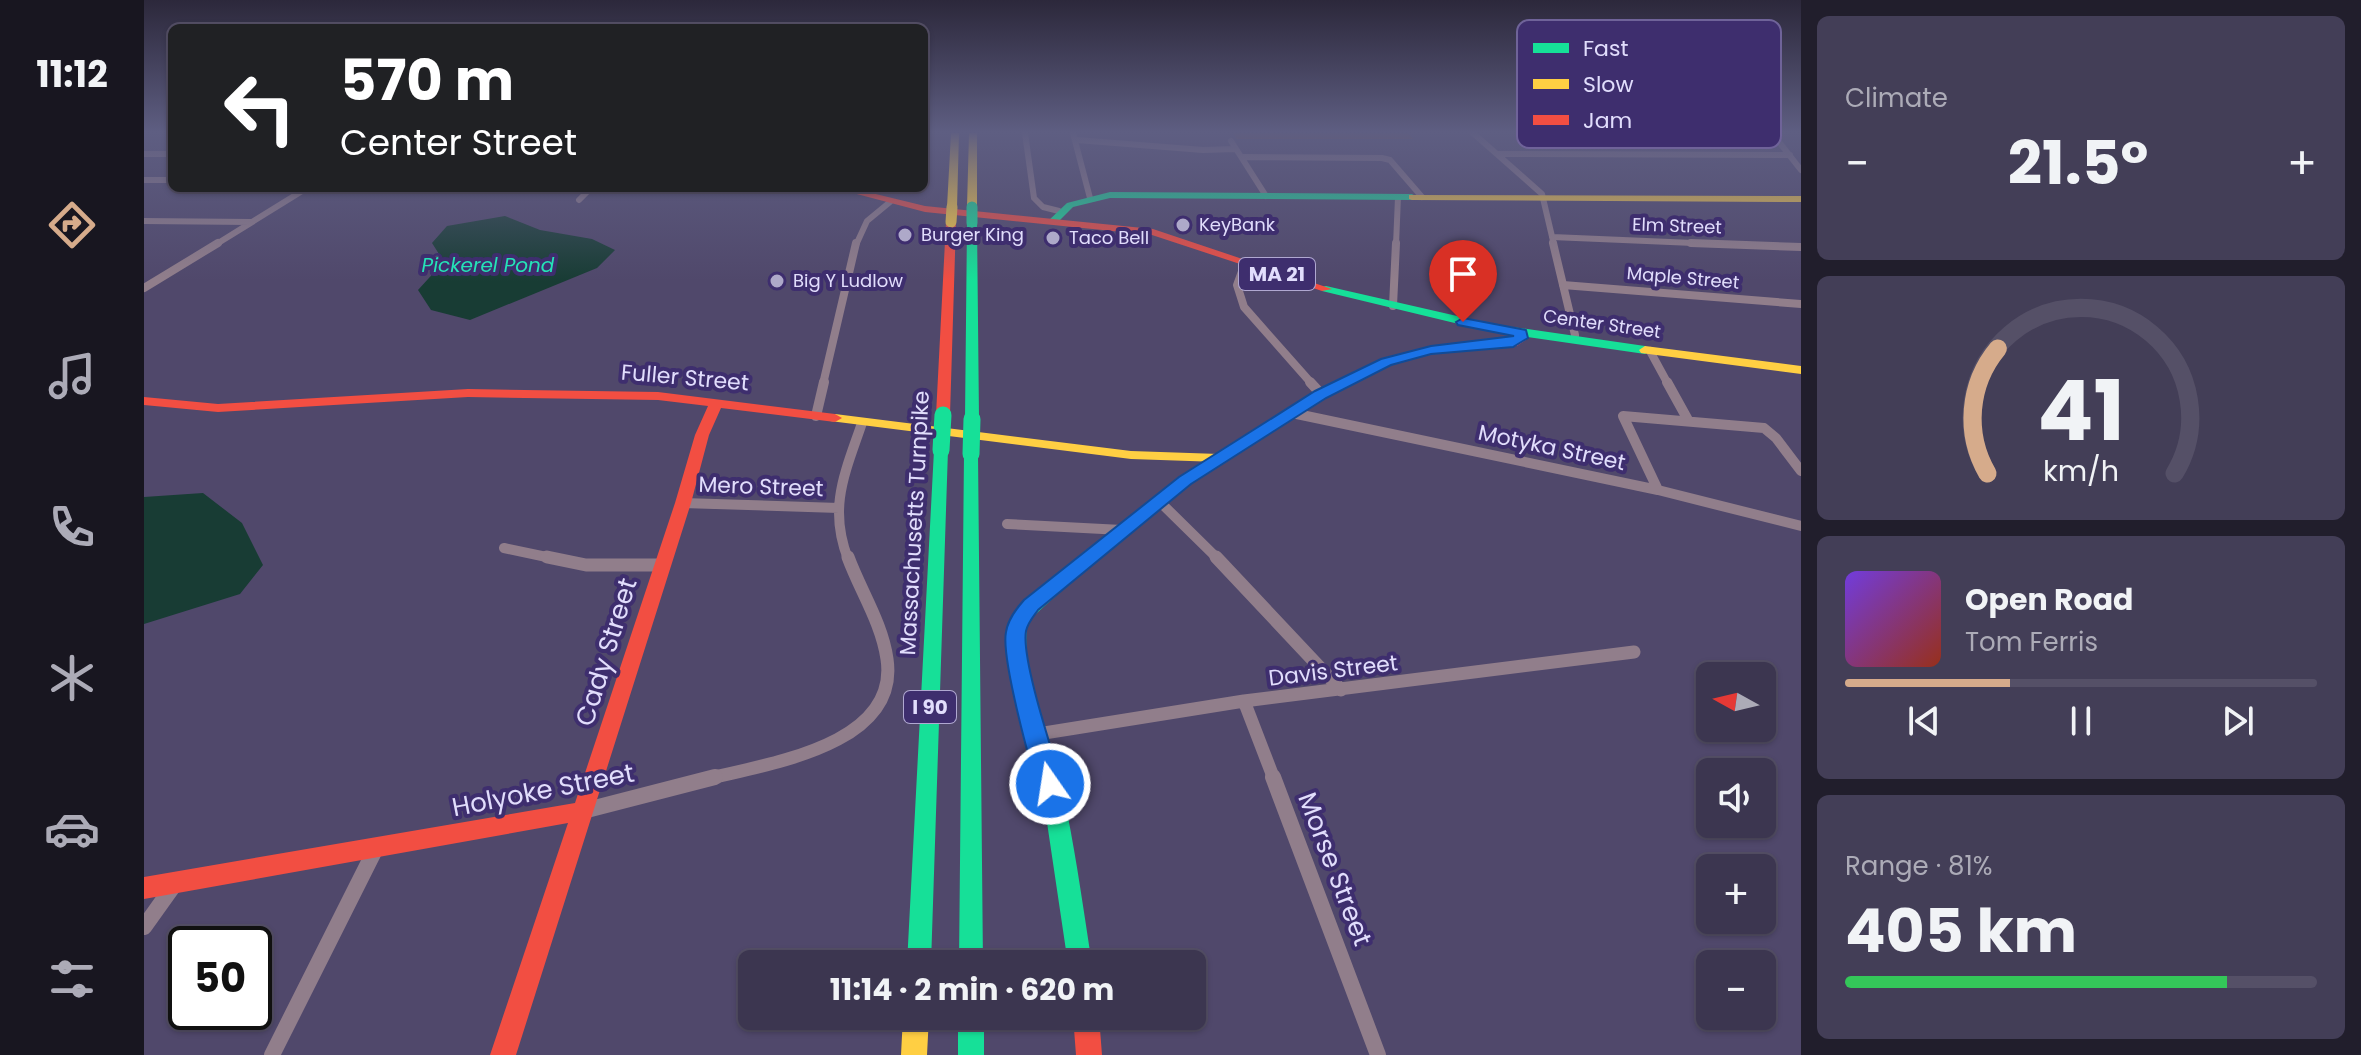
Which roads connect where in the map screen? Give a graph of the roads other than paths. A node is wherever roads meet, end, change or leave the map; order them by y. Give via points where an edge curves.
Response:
1 (953, 182) edge
2 (972, 182) edge
3 (1032, 182) edge
4 (1086, 182) edge
5 (1258, 182) edge
6 (1409, 182) edge
7 (1527, 182) edge
8 (300, 192) edge
9 (587, 192) edge
10 (854, 192) edge
11 (1266, 196) junction
12 (1398, 197) junction
13 (1422, 197) junction
14 (1090, 198) junction
15 (1544, 198) junction
16 (1801, 199) edge
17 (579, 200) dead end
18 (890, 202) junction
19 (1056, 216) junction
20 (144, 221) edge
21 (251, 222) junction
22 (1552, 237) junction
23 (1801, 247) edge
24 (1245, 263) junction
25 (1563, 285) junction
26 (144, 288) edge
27 (1801, 304) edge
28 (1393, 306) junction
29 (1521, 333) junction
30 (1575, 335) dead end
31 (1650, 351) junction
32 (1801, 370) edge
33 (1321, 394) junction
34 (144, 401) edge
35 (717, 402) junction
36 (1292, 413) junction
37 (816, 416) junction
38 (1688, 420) junction
39 (862, 423) junction
40 (1219, 458) junction
41 (1801, 471) edge
42 (1658, 490) junction
43 (1159, 501) junction
44 (683, 503) junction
45 (839, 508) junction
46 (1007, 524) dead end
47 (1801, 526) edge
48 (1122, 530) junction
49 (504, 548) dead end
50 (660, 565) junction
51 (1634, 652) dead end
52 (1341, 690) junction
53 (1244, 701) junction
54 (1038, 734) junction
55 (583, 811) junction
56 (376, 848) junction
57 (176, 882) junction
58 (144, 888) edge
59 (144, 927) edge
60 (920, 950) edge
61 (971, 950) edge
62 (1078, 950) edge
63 (915, 1030) edge
64 (971, 1030) edge
65 (1087, 1030) edge
66 (272, 1055) edge
67 (503, 1055) edge
68 (914, 1055) edge
69 (971, 1055) edge
70 (1089, 1055) edge
71 (1378, 1055) edge

1 - 60 main road, Massachusetts Turnpike / I 90, bridge
2 - 61 main road, I 90, bridge
3 - 19 street via 1034,198
4 - 14 street
5 - 11 street
6 - 13 street
7 - 15 street
8 - 21 street
9 - 17 street
10 - 18 main road, Center Street / MA 21
11 - 12 main road
11 - 14 main road
12 - 13 main road
12 - 28 street
13 - 15 main road
14 - 19 main road
15 - 16 main road
15 - 22 street
18 - 19 main road, Center Street / MA 21 via 965,214
18 - 37 street via 867,221 857,239
19 - 24 main road, Center Street / MA 21 via 1153,232
20 - 21 street
21 - 26 street
22 - 23 street, Elm Street
22 - 25 street
24 - 28 main road, Center Street / MA 21
24 - 33 street via 1237,283 1244,307
25 - 27 street, Maple Street
25 - 30 street
28 - 29 main road, Center Street / MA 21
29 - 31 main road, Center Street / MA 21
29 - 33 main road via 1513,343 1431,350 1386,362
31 - 32 main road, Center Street / MA 21
31 - 38 street
33 - 36 main road
34 - 35 main road, Fuller Street via 218,408 420,395 559,393
35 - 37 main road, Fuller Street
35 - 44 main road, Cady Street
36 - 40 main road
36 - 42 street, Motyka Street
37 - 39 main road, Fuller Street
38 - 41 street via 1764,428
38 - 42 street via 1623,416
39 - 40 main road, Fuller Street via 1131,455
39 - 45 street
40 - 43 main road
42 - 47 street, Motyka Street
43 - 48 main road
43 - 52 street
44 - 45 street, Mero Street
44 - 50 main road, Cady Street
45 - 55 street, Holyoke Street via 838,526 889,670 886,692 855,729 837,743 773,763
46 - 48 street
48 - 54 main road via 1031,605 1017,626 1020,669
49 - 50 street via 586,565
50 - 55 main road, Cady Street
51 - 52 street, Davis Street
52 - 53 street, Davis Street
53 - 54 street, Davis Street
53 - 71 street, Morse Street
54 - 62 main road
55 - 56 main road, Holyoke Street
55 - 67 main road, Cady Street
56 - 57 main road, Holyoke Street
56 - 66 street
57 - 58 main road, Holyoke Street
57 - 59 street
63 - 68 main road
64 - 69 main road
65 - 70 main road

